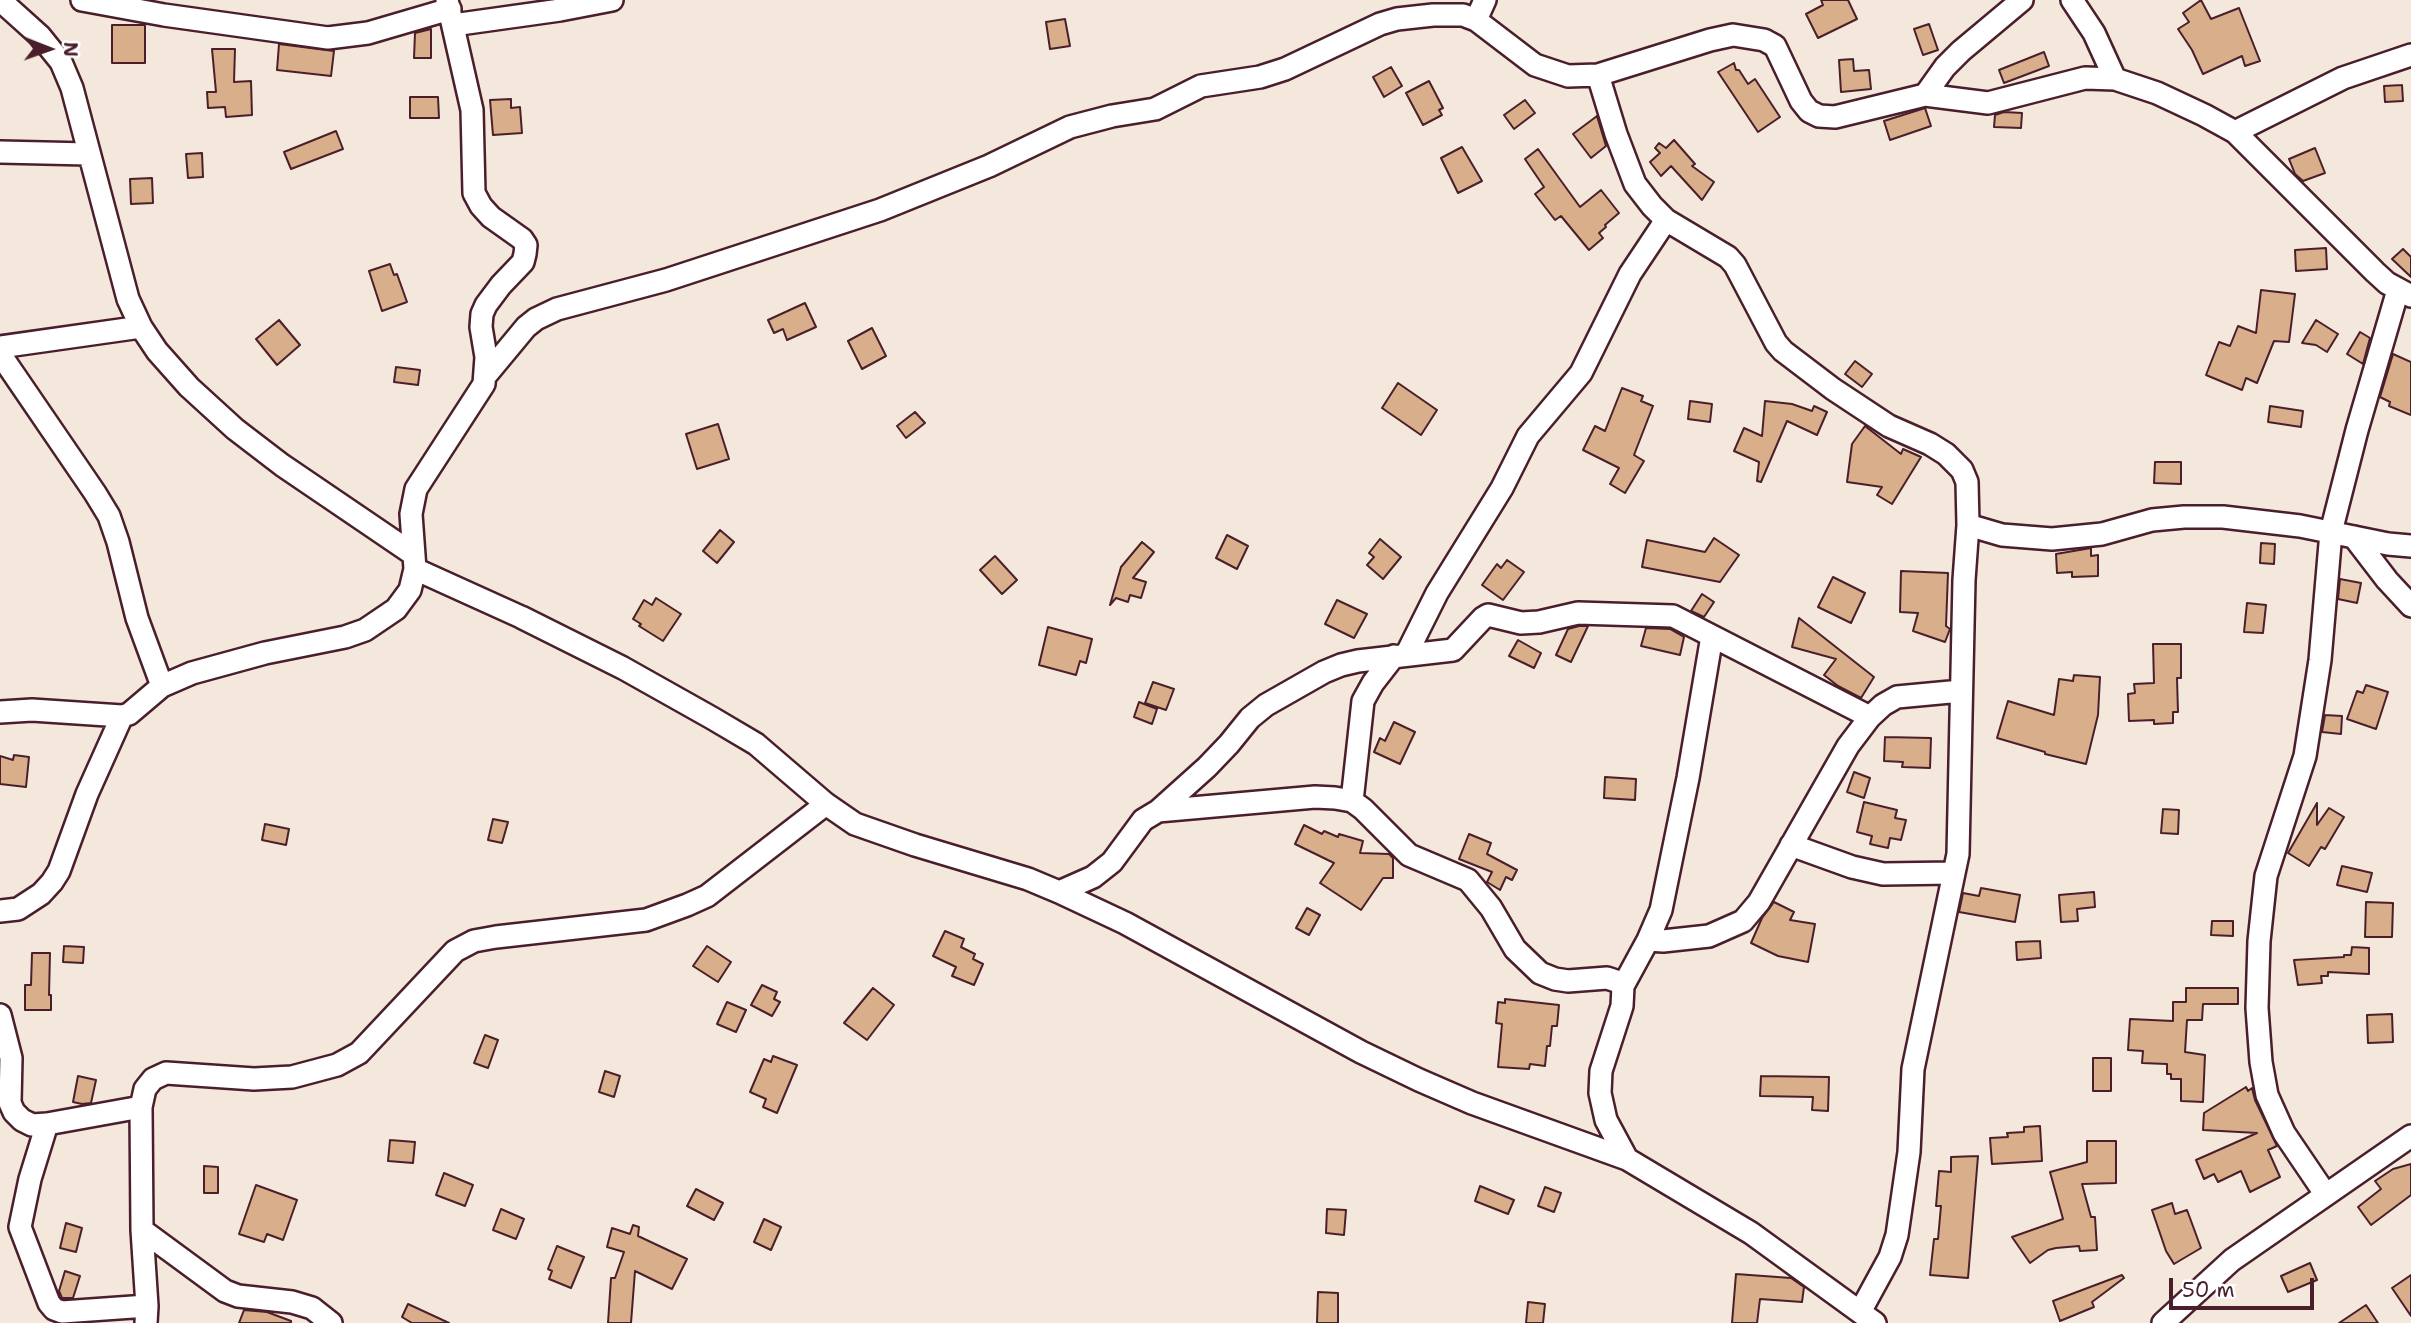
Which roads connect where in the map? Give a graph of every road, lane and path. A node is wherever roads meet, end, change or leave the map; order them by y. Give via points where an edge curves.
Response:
1 (0, 0) edge
2 (82, 0) edge
3 (612, 0) edge
4 (1485, 0) edge
5 (2022, 0) edge
6 (2072, 0) edge
7 (1395, 10) edge
8 (450, 11) edge
9 (1476, 20) junction
10 (2411, 55) edge
11 (1598, 75) junction
12 (2115, 79) junction
13 (1925, 96) junction
14 (2235, 132) junction
15 (0, 152) edge
16 (89, 154) junction
17 (1666, 219) junction
18 (2404, 293) edge
19 (141, 327) junction
20 (0, 347) edge
21 (0, 354) edge
22 (486, 374) junction
23 (1968, 525) junction
24 (2331, 532) junction
25 (2354, 537) junction
26 (2411, 546) edge
27 (414, 561) junction
28 (2411, 606) edge
29 (1712, 636) junction
30 (1400, 655) junction
31 (162, 686) junction
32 (1961, 691) junction
33 (0, 712) edge
34 (122, 716) junction
35 (1870, 717) junction
36 (1352, 801) junction
37 (826, 804) junction
38 (1158, 811) junction
39 (1791, 845) junction
40 (1954, 873) junction
41 (1059, 892) junction
42 (0, 911) edge
43 (1648, 940) junction
44 (1623, 986) junction
45 (0, 1015) edge
46 (141, 1107) junction
47 (47, 1124) junction
48 (2411, 1136) edge
49 (1627, 1159) junction
50 (2326, 1195) junction
51 (142, 1230) junction
52 (146, 1315) edge
53 (1868, 1318) edge
54 (331, 1323) edge
55 (2163, 1323) edge

1 - 16 street via 61,62
2 - 8 street via 328,38 368,33
3 - 8 street via 560,10
4 - 9 street
5 - 13 street via 1945,67
6 - 12 street via 2094,33
7 - 9 street
7 - 22 street via 1367,30 1285,69 1201,86 1155,110 1070,127 989,166 821,231 557,309 526,327
8 - 22 street via 472,110 476,199 526,245 523,262 482,314
9 - 11 street via 1527,60 1549,71
10 - 14 street via 2343,78
11 - 13 street via 1710,40 1741,36 1774,46 1801,101 1819,116 1852,115
11 - 17 street via 1635,184
12 - 13 street via 2085,78 1988,103
12 - 14 street via 2157,93
14 - 18 street via 2375,272
15 - 16 street
16 - 19 street via 128,299
17 - 23 street via 1728,257 1783,351 1889,426 1938,449 1962,470 1967,482
17 - 30 street via 1630,274 1581,373 1528,436 1502,488
18 - 24 street via 2357,430
19 - 20 street
19 - 27 street via 181,378 235,429
21 - 31 street via 109,516 137,618
22 - 27 street via 480,393 416,489 411,514
23 - 24 street via 2001,535 2052,539 2102,534 2152,520 2210,517
23 - 32 street
24 - 25 street
24 - 50 street via 2320,660 2305,756 2266,876 2257,1008 2267,1094 2284,1133
25 - 26 street
25 - 28 street
27 - 31 street via 411,590 404,600 365,630 217,664
27 - 37 street via 712,718 756,744
29 - 30 street via 1664,615 1578,613 1521,623 1488,615 1453,650
29 - 35 street
29 - 43 street via 1672,862 1661,910
30 - 36 street via 1363,701
30 - 38 street via 1332,668 1266,705
31 - 34 street via 134,712
32 - 35 street via 1897,697
32 - 40 street via 1960,839
33 - 34 street
34 - 42 street via 52,882 18,909
35 - 39 street
36 - 38 street via 1315,797
36 - 44 street via 1409,855 1468,880 1515,949 1540,973 1568,981 1607,978
37 - 41 street via 868,829
37 - 46 street via 707,896 687,905 646,920 496,937 464,946 359,1053 337,1065 254,1079 166,1073 145,1089
38 - 41 street via 1143,820 1106,867
39 - 40 street via 1882,874
39 - 43 street via 1743,921 1709,936
40 - 53 street via 1913,1069 1908,1163 1897,1235
41 - 49 street via 1419,1080
43 - 44 street
44 - 49 street via 1622,1006 1601,1071 1600,1093 1606,1120
45 - 47 street via 11,1058 10,1103 14,1112 32,1125
46 - 47 street
46 - 51 street
47 - 52 street via 20,1227 49,1303 62,1312
48 - 50 street
49 - 53 street via 1751,1233
50 - 55 street via 2232,1260
51 - 52 street
51 - 54 street via 225,1291 312,1308

